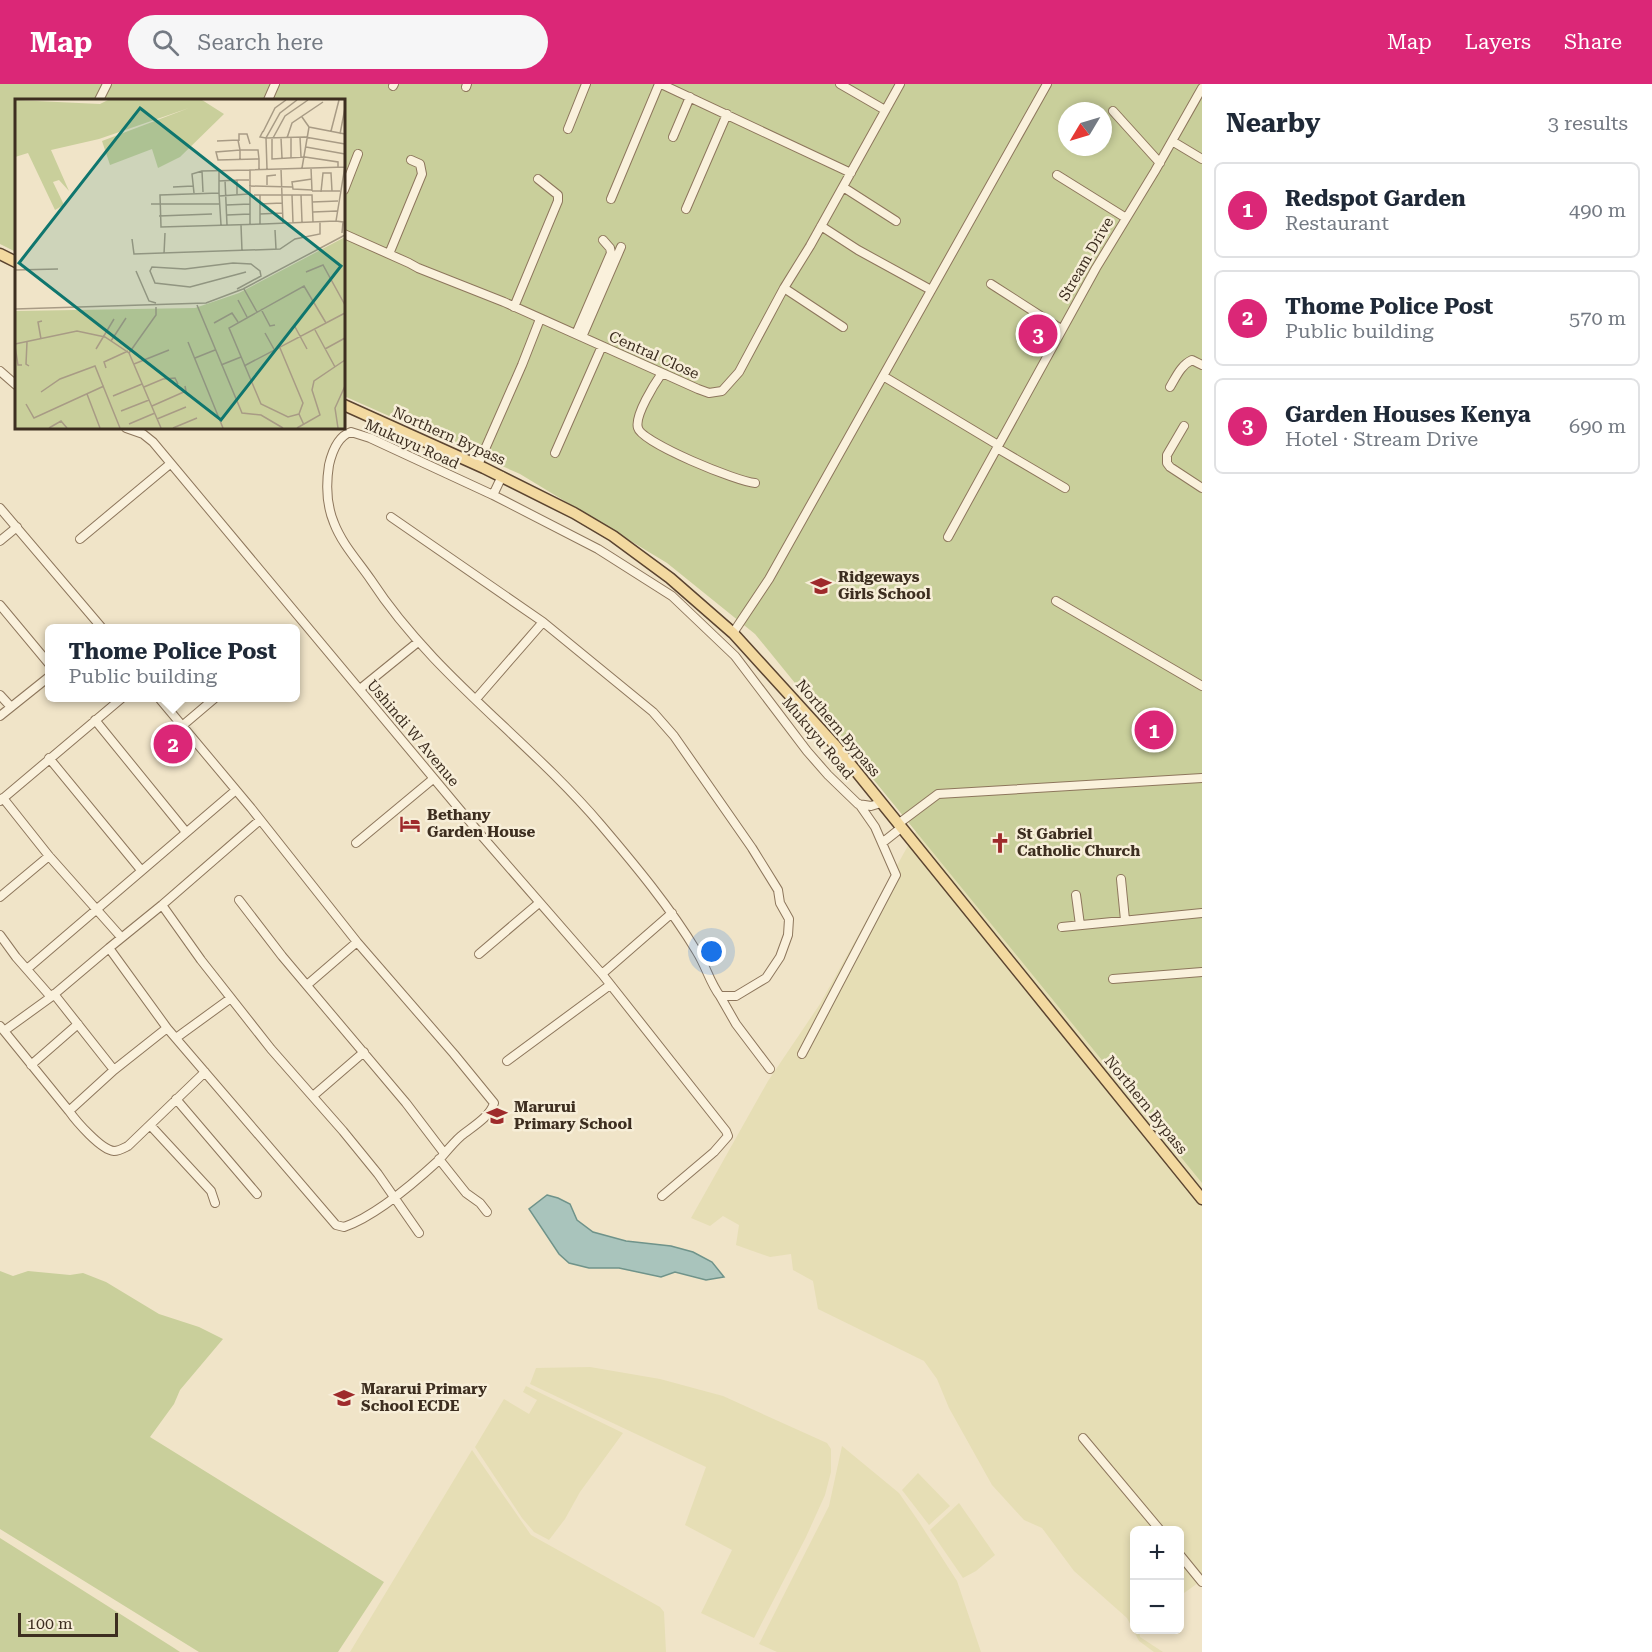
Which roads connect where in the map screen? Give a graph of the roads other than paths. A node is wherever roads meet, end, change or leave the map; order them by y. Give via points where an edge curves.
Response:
1 (107, 84) edge
2 (275, 84) edge
3 (586, 84) edge
4 (660, 84) edge
5 (840, 84) edge
6 (900, 84) edge
7 (1047, 84) edge
8 (1202, 88) edge
9 (690, 97) junction
10 (100, 99) edge
11 (268, 99) edge
12 (885, 110) junction
13 (1113, 111) dead end
14 (727, 114) junction
15 (568, 129) dead end
16 (673, 137) dead end
17 (1172, 141) junction
18 (358, 154) dead end
19 (1202, 159) edge
20 (411, 160) dead end
21 (1160, 163) junction
22 (851, 173) junction
23 (1057, 175) dead end
24 (538, 179) dead end
25 (345, 187) edge
26 (843, 187) junction
27 (610, 199) dead end
28 (686, 209) dead end
29 (1126, 218) junction
30 (896, 221) dead end
31 (821, 226) junction
32 (345, 234) edge
33 (603, 240) dead end
34 (621, 247) dead end
35 (0, 254) edge
36 (389, 254) junction
37 (15, 262) edge
38 (991, 284) dead end
39 (784, 288) junction
40 (931, 290) junction
41 (514, 307) junction
42 (540, 319) junction
43 (843, 327) dead end
44 (1061, 329) junction
45 (579, 336) junction
46 (602, 346) junction
47 (1202, 365) edge
48 (0, 371) edge
49 (662, 373) junction
50 (883, 376) junction
51 (15, 384) edge
52 (1170, 387) dead end
53 (345, 405) edge
54 (1184, 426) dead end
55 (128, 429) edge
56 (997, 447) junction
57 (555, 453) dead end
58 (170, 464) junction
59 (478, 465) junction
60 (502, 476) junction
61 (755, 483) dead end
62 (1065, 488) dead end
63 (1202, 488) edge
64 (493, 495) junction
65 (0, 508) edge
66 (391, 517) dead end
67 (17, 528) junction
68 (948, 537) dead end
69 (80, 539) dead end
70 (0, 541) edge
71 (633, 550) junction
72 (624, 564) junction
73 (1056, 601) dead end
74 (0, 605) edge
75 (543, 622) junction
76 (99, 624) edge
77 (297, 624) edge
78 (300, 627) edge
79 (733, 633) junction
80 (418, 642) junction
81 (745, 646) junction
82 (735, 656) junction
83 (45, 659) edge
84 (45, 680) edge
85 (1202, 686) edge
86 (360, 689) junction
87 (0, 695) edge
88 (476, 699) junction
89 (117, 702) edge
90 (162, 702) edge
91 (209, 702) edge
92 (11, 707) junction
93 (0, 716) edge
94 (95, 720) junction
95 (182, 726) junction
96 (49, 758) junction
97 (1202, 778) edge
98 (433, 779) junction
99 (236, 790) junction
100 (2, 800) edge
101 (881, 803) junction
102 (858, 804) junction
103 (260, 820) junction
104 (899, 826) junction
105 (186, 832) junction
106 (356, 843) dead end
107 (882, 843) junction
108 (49, 856) junction
109 (141, 870) junction
110 (1121, 879) dead end
111 (1076, 894) dead end
112 (0, 897) edge
113 (239, 900) dead end
114 (539, 903) junction
115 (162, 905) junction
116 (96, 908) junction
117 (672, 913) junction
118 (1202, 913) edge
119 (1125, 920) junction
120 (1080, 925) junction
121 (1062, 927) dead end
122 (0, 934) edge
123 (121, 938) junction
124 (357, 942) junction
125 (109, 948) junction
126 (479, 954) dead end
127 (27, 969) junction
128 (1202, 972) edge
129 (602, 974) junction
130 (1113, 979) dead end
131 (307, 985) junction
132 (610, 985) junction
133 (53, 995) junction
134 (720, 996) junction
135 (231, 998) junction
136 (78, 1024) junction
137 (167, 1028) junction
138 (2, 1029) edge
139 (176, 1038) junction
140 (364, 1052) junction
141 (802, 1054) dead end
142 (507, 1061) dead end
143 (31, 1065) junction
144 (770, 1069) dead end
145 (114, 1070) junction
146 (205, 1072) junction
147 (313, 1096) junction
148 (176, 1099) junction
149 (69, 1111) junction
150 (150, 1125) junction
151 (442, 1156) junction
152 (257, 1194) dead end
153 (662, 1196) dead end
154 (393, 1197) junction
155 (1202, 1199) edge
156 (215, 1203) dead end
157 (487, 1212) dead end
158 (419, 1233) dead end
159 (1083, 1438) dead end
160 (1157, 1526) edge
161 (1184, 1561) edge
162 (1202, 1582) edge

1 - 10 street
2 - 11 street
3 - 15 street
4 - 9 street
4 - 27 street
5 - 12 street
6 - 12 street, Central Close
7 - 40 street
8 - 17 street, Stream Drive
9 - 14 street
9 - 16 street
12 - 22 street, Central Close
13 - 21 street
14 - 22 street
14 - 28 street
17 - 19 street
17 - 21 street, Stream Drive
18 - 25 street
20 - 36 street via 420,164 423,171
21 - 29 street, Stream Drive
22 - 26 street, Central Close
23 - 29 street
24 - 41 street via 558,195 558,201
26 - 30 street
26 - 31 street, Central Close
29 - 44 street, Stream Drive
31 - 39 street, Central Close
31 - 40 street
32 - 36 street, Central Close
33 - 45 street via 610,253
34 - 45 street
35 - 37 main road
36 - 41 street, Central Close
38 - 44 street
39 - 43 street
39 - 49 street, Central Close via 739,372 725,389 709,393
40 - 50 street
41 - 42 street, Central Close
42 - 45 street, Central Close
42 - 59 street
44 - 56 street, Stream Drive
45 - 46 street, Central Close
46 - 49 street, Central Close
46 - 57 street
47 - 52 street via 1188,361
48 - 51 street
49 - 61 street via 638,418 639,431 655,443 722,474
50 - 56 street
50 - 79 street via 769,579
53 - 59 main road, Northern Bypass
54 - 63 street via 1167,455 1167,463
55 - 58 street, Ushindi W Avenue via 148,437
56 - 62 street
56 - 68 street, Stream Drive
58 - 69 street
58 - 77 street, Ushindi W Avenue
59 - 60 main road, Northern Bypass
60 - 64 street
60 - 71 main road, Northern Bypass via 574,513
64 - 72 street, Mukuyu Road
64 - 80 street, Mukuyu Road via 357,433 347,433 340,439 330,459 327,479 334,525 386,603
65 - 67 street
66 - 75 street
67 - 70 street
67 - 76 street
71 - 72 street
71 - 79 main road, Northern Bypass
72 - 82 street, Mukuyu Road via 680,603
73 - 85 street
74 - 83 street
75 - 88 street
75 - 134 street via 659,718 778,890 790,924 780,957 756,986 736,996
78 - 86 street, Ushindi W Avenue
79 - 81 main road, Northern Bypass
80 - 86 street
80 - 88 street, Mukuyu Road
81 - 82 street
81 - 101 main road, Northern Bypass via 823,731
82 - 102 street, Mukuyu Road via 816,762
84 - 92 street
86 - 98 street, Ushindi W Avenue
87 - 92 street
88 - 117 street, Mukuyu Road via 575,796
89 - 94 street
90 - 95 street
91 - 95 street
92 - 93 street
94 - 96 street
94 - 105 street
95 - 99 street
96 - 100 street
96 - 109 street
97 - 104 street via 938,794
98 - 106 street
98 - 114 street, Ushindi W Avenue
99 - 103 street
99 - 105 street
100 - 108 street
101 - 102 street
101 - 104 main road, Northern Bypass
102 - 107 street, Mukuyu Road via 876,827
103 - 115 street
103 - 124 street
104 - 107 street
104 - 155 main road, Northern Bypass
105 - 109 street
107 - 141 street, Mukuyu Road via 895,871 894,880
108 - 112 street
108 - 116 street
109 - 116 street
110 - 119 street
111 - 120 street
113 - 131 street
114 - 126 street
114 - 129 street, Ushindi W Avenue
115 - 123 street
115 - 135 street
116 - 123 street
116 - 127 street
117 - 129 street
117 - 134 street, Mukuyu Road
118 - 119 street
119 - 120 street
120 - 121 street
122 - 127 street
123 - 125 street
124 - 131 street
124 - 151 street via 492,1101 488,1113
125 - 133 street
125 - 137 street
127 - 133 street
128 - 130 street
129 - 132 street, Ushindi W Avenue
131 - 140 street
132 - 142 street
132 - 153 street, Ushindi W Avenue via 728,1134 720,1146
133 - 136 street
133 - 138 street
134 - 144 street, Mukuyu Road
135 - 139 street
135 - 147 street
136 - 143 street
136 - 145 street
137 - 139 street
137 - 145 street
138 - 143 street
139 - 146 street
140 - 147 street
140 - 151 street via 423,1124
143 - 149 street
145 - 149 street
146 - 148 street
146 - 154 street via 336,1225 342,1228 351,1224
147 - 154 street
148 - 150 street
148 - 152 street
149 - 150 street via 106,1148 115,1151 128,1146
150 - 156 street via 211,1191
151 - 154 street
151 - 157 street via 466,1192
154 - 158 street
159 - 160 street
161 - 162 street

